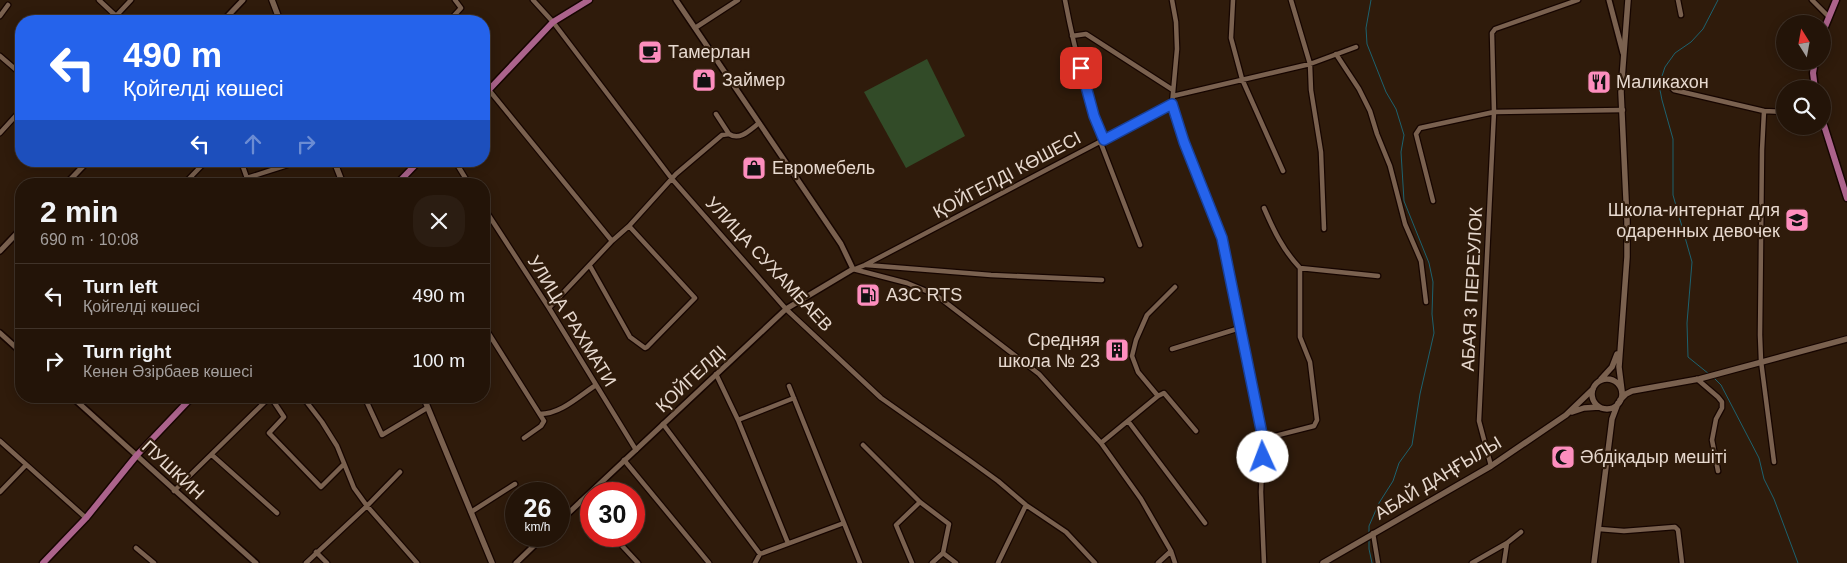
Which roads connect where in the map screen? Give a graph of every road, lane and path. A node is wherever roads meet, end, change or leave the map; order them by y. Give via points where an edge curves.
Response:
1 (99, 0) edge
2 (131, 0) edge
3 (243, 0) edge
4 (272, 0) edge
5 (455, 0) edge
6 (533, 0) edge
7 (589, 0) edge
8 (676, 0) edge
9 (738, 0) edge
10 (1065, 0) edge
11 (1172, 0) edge
12 (1233, 0) edge
13 (1291, 0) edge
14 (1578, 0) edge
15 (1609, 0) edge
16 (1628, 0) edge
17 (1678, 0) edge
18 (1812, 0) edge
19 (1836, 0) edge
20 (8, 6) dead end
21 (115, 15) edge
22 (117, 15) edge
23 (228, 15) edge
24 (278, 15) edge
25 (455, 15) edge
26 (1827, 15) edge
27 (1830, 15) edge
28 (0, 16) edge
29 (1681, 16) dead end
30 (553, 22) junction
31 (695, 28) junction
32 (1072, 36) junction
33 (1356, 47) dead end
34 (1623, 53) junction
35 (1336, 54) junction
36 (0, 56) edge
37 (1310, 64) junction
38 (15, 69) edge
39 (1242, 79) junction
40 (1672, 88) dead end
41 (490, 89) edge
42 (1173, 90) junction
43 (490, 91) edge
44 (1173, 96) junction
45 (1172, 104) junction
46 (1622, 110) junction
47 (1764, 110) junction
48 (1776, 111) edge
49 (1494, 112) junction
50 (716, 114) dead end
51 (15, 117) edge
52 (759, 123) junction
53 (0, 133) edge
54 (729, 134) junction
55 (1827, 135) edge
56 (1102, 140) junction
57 (82, 167) edge
58 (200, 167) edge
59 (243, 167) edge
60 (281, 167) edge
61 (413, 167) edge
62 (459, 167) edge
63 (1282, 171) dead end
64 (72, 178) edge
65 (190, 178) edge
66 (247, 178) joint
67 (403, 178) edge
68 (465, 178) edge
69 (672, 179) junction
70 (1847, 198) edge
71 (1434, 201) dead end
72 (1264, 208) dead end
73 (490, 217) edge
74 (629, 226) junction
75 (1324, 229) dead end
76 (15, 236) edge
77 (612, 241) junction
78 (1140, 245) dead end
79 (0, 251) edge
80 (865, 265) junction
81 (590, 266) junction
82 (1300, 268) junction
83 (853, 269) junction
84 (1378, 276) dead end
85 (1102, 280) dead end
86 (1175, 287) dead end
87 (1426, 302) dead end
88 (549, 308) junction
89 (786, 309) junction
90 (1240, 328) junction
91 (0, 333) edge
92 (490, 335) edge
93 (1847, 339) edge
94 (1620, 342) junction
95 (15, 347) edge
96 (1172, 349) dead end
97 (1761, 361) junction
98 (716, 374) junction
99 (1698, 379) junction
100 (1614, 381) junction
101 (1599, 382) junction
102 (1621, 383) junction
103 (596, 385) junction
104 (789, 386) dead end
105 (1647, 388) junction
106 (1593, 389) junction
107 (1622, 392) junction
108 (1158, 396) junction
109 (794, 398) junction
110 (1619, 402) junction
111 (79, 403) edge
112 (186, 403) edge
113 (264, 403) edge
114 (275, 403) edge
115 (307, 403) edge
116 (367, 403) edge
117 (425, 403) edge
118 (427, 408) junction
119 (1602, 408) junction
120 (540, 414) junction
121 (1566, 415) junction
122 (738, 420) junction
123 (1128, 420) junction
124 (663, 424) junction
125 (1611, 427) junction
126 (1196, 431) dead end
127 (524, 438) dead end
128 (1263, 439) junction
129 (0, 441) edge
130 (1101, 443) junction
131 (863, 446) dead end
132 (636, 450) junction
133 (137, 455) junction
134 (212, 455) junction
135 (624, 460) junction
136 (1774, 462) dead end
137 (26, 465) junction
138 (343, 465) junction
139 (1491, 466) junction
140 (1718, 471) dead end
141 (400, 472) dead end
142 (601, 482) edge
143 (505, 490) edge
144 (174, 491) junction
145 (0, 492) edge
146 (580, 502) edge
147 (920, 502) junction
148 (367, 506) junction
149 (1026, 506) junction
150 (471, 512) junction
151 (570, 512) edge
152 (277, 513) dead end
153 (86, 518) junction
154 (844, 523) junction
155 (1205, 523) dead end
156 (1599, 529) junction
157 (1521, 532) dead end
158 (1374, 533) junction
159 (788, 543) junction
160 (1507, 543) junction
161 (533, 547) edge
162 (623, 547) edge
163 (136, 548) dead end
164 (1171, 551) junction
165 (316, 552) junction
166 (943, 553) junction
167 (760, 554) junction
168 (43, 563) edge
169 (154, 563) edge
170 (256, 563) edge
171 (306, 563) edge
172 (327, 563) edge
173 (417, 563) edge
174 (492, 563) edge
175 (516, 563) edge
176 (638, 563) edge
177 (709, 563) edge
178 (755, 563) edge
179 (860, 563) edge
180 (912, 563) edge
181 (932, 563) edge
182 (956, 563) edge
183 (998, 563) edge
184 (1094, 563) edge
185 (1158, 563) edge
186 (1176, 563) edge
187 (1264, 563) edge
188 (1323, 563) edge
189 (1378, 563) edge
190 (1472, 563) edge
191 (1504, 563) edge
192 (1594, 563) edge
193 (1682, 563) edge

1 - 21 street
2 - 22 street
3 - 23 street
4 - 24 main road
5 - 25 street via 461,8
6 - 30 street, УЛИЦА СУХАМБАЕВ
7 - 30 main road
8 - 31 street
9 - 31 street
10 - 32 street
11 - 42 street via 1177,49
12 - 39 street via 1231,38
13 - 37 street
14 - 49 street, АБАЯ 3 ПЕРЕУЛОК via 1495,29 1492,33
15 - 34 street
16 - 34 main road
17 - 29 street
18 - 26 street
19 - 27 main road
20 - 28 street
30 - 41 main road
30 - 69 street, УЛИЦА СУХАМБАЕВ
31 - 52 street
32 - 42 street via 1086,34
32 - 56 street
33 - 35 street
34 - 46 main road
35 - 37 street
35 - 87 street via 1370,111 1390,166 1405,224 1421,261
36 - 38 street
37 - 39 street
37 - 75 street via 1321,152
39 - 44 street
39 - 63 street
40 - 47 street
42 - 44 street
43 - 77 street
44 - 45 street
45 - 56 street, ҚОЙГЕЛДІ КӨШЕСІ
45 - 90 street via 1222,238
46 - 49 street
46 - 94 main road via 1627,257
47 - 48 street
47 - 97 street
49 - 71 street via 1418,131 1420,153
49 - 139 street, АБАЯ 3 ПЕРЕУЛОК via 1479,421
50 - 54 street
51 - 53 street
52 - 54 street via 740,136
52 - 83 street via 841,244
54 - 69 street via 722,135
55 - 70 main road
56 - 78 street
56 - 80 street, ҚОЙГЕЛДІ КӨШЕСІ
57 - 64 street
58 - 65 street
59 - 66 street
60 - 66 street
61 - 67 main road
62 - 68 street
69 - 74 street
69 - 89 street, УЛИЦА СУХАМБАЕВ
72 - 82 street via 1276,237
73 - 88 street, УЛИЦА РАХМАТИ
74 - 77 street
74 - 81 street via 695,298 647,347 630,337
76 - 79 street
77 - 81 street
80 - 83 street, ҚОЙГЕЛДІ КӨШЕСІ
80 - 85 street
81 - 88 street
82 - 84 street
82 - 128 street via 1300,337 1310,362 1317,420 1314,426
83 - 89 street, ҚОЙГЕЛДІ
83 - 130 street via 907,283 936,295 1039,374
86 - 108 street via 1147,314 1132,356 1138,372
88 - 103 street, УЛИЦА РАХМАТИ
89 - 98 street, ҚОЙГЕЛДІ
89 - 149 street, УЛИЦА СУХАМБАЕВ via 881,398 976,465
90 - 96 street
90 - 128 street
91 - 95 street
92 - 120 street
93 - 97 main road
94 - 101 main road via 1612,367
94 - 102 main road via 1618,367
97 - 99 main road
97 - 136 street
98 - 122 street
98 - 124 street, ҚОЙГЕЛДІ
99 - 105 main road
99 - 140 street via 1722,402 1712,440
100 - 101 main road via 1604,379
100 - 102 main road
100 - 107 main road
101 - 106 main road
102 - 105 main road via 1632,388
102 - 107 main road
103 - 120 street via 563,407
103 - 132 street, УЛИЦА РАХМАТИ
104 - 109 street
105 - 110 main road via 1626,394
106 - 119 main road via 1592,398
106 - 121 main road
107 - 110 main road
108 - 123 street
108 - 126 street via 1164,393
109 - 122 street
109 - 154 street
110 - 119 main road via 1611,408
110 - 125 main road
111 - 133 street, ПУШКИН
112 - 133 main road
113 - 134 street
114 - 138 street via 284,417 269,433 321,487
115 - 138 street via 337,446
116 - 118 street via 382,435
117 - 118 main road
118 - 150 main road
119 - 121 main road via 1584,408
119 - 125 main road
120 - 127 street via 543,423
121 - 139 main road, АБАЙ ДАҢҒЫЛЫ
122 - 159 street
123 - 130 street
123 - 155 street
124 - 132 street, ҚОЙГЕЛДІ
124 - 167 street
125 - 156 main road
128 - 187 street
129 - 137 street
130 - 164 street via 1141,499
131 - 147 street
132 - 135 street, ҚОЙГЕЛДІ
133 - 144 street, ПУШКИН
133 - 153 main road
134 - 144 street
134 - 152 street
135 - 142 street, ҚОЙГЕЛДІ
135 - 177 street
137 - 145 street
137 - 153 street
138 - 148 street
139 - 158 main road, АБАЙ ДАҢҒЫЛЫ
141 - 148 street
143 - 150 street
144 - 170 street, ПУШКИН
146 - 151 street, ҚОЙГЕЛДІ
147 - 166 street via 949,524
147 - 180 street via 896,525
148 - 165 street
148 - 173 street
149 - 183 street
149 - 184 street, УЛИЦА СУХАМБАЕВ via 1066,532
150 - 174 main road
153 - 168 main road
154 - 159 street
154 - 179 street
156 - 192 main road
156 - 193 street via 1624,531 1675,527
157 - 160 street
158 - 188 main road, АБАЙ ДАҢҒЫЛЫ
158 - 189 street
159 - 167 street
160 - 190 street
160 - 191 street
161 - 175 street
162 - 176 street
163 - 169 street
164 - 185 street
164 - 186 street
165 - 171 street
165 - 172 street
166 - 181 street
166 - 182 street
167 - 178 street

